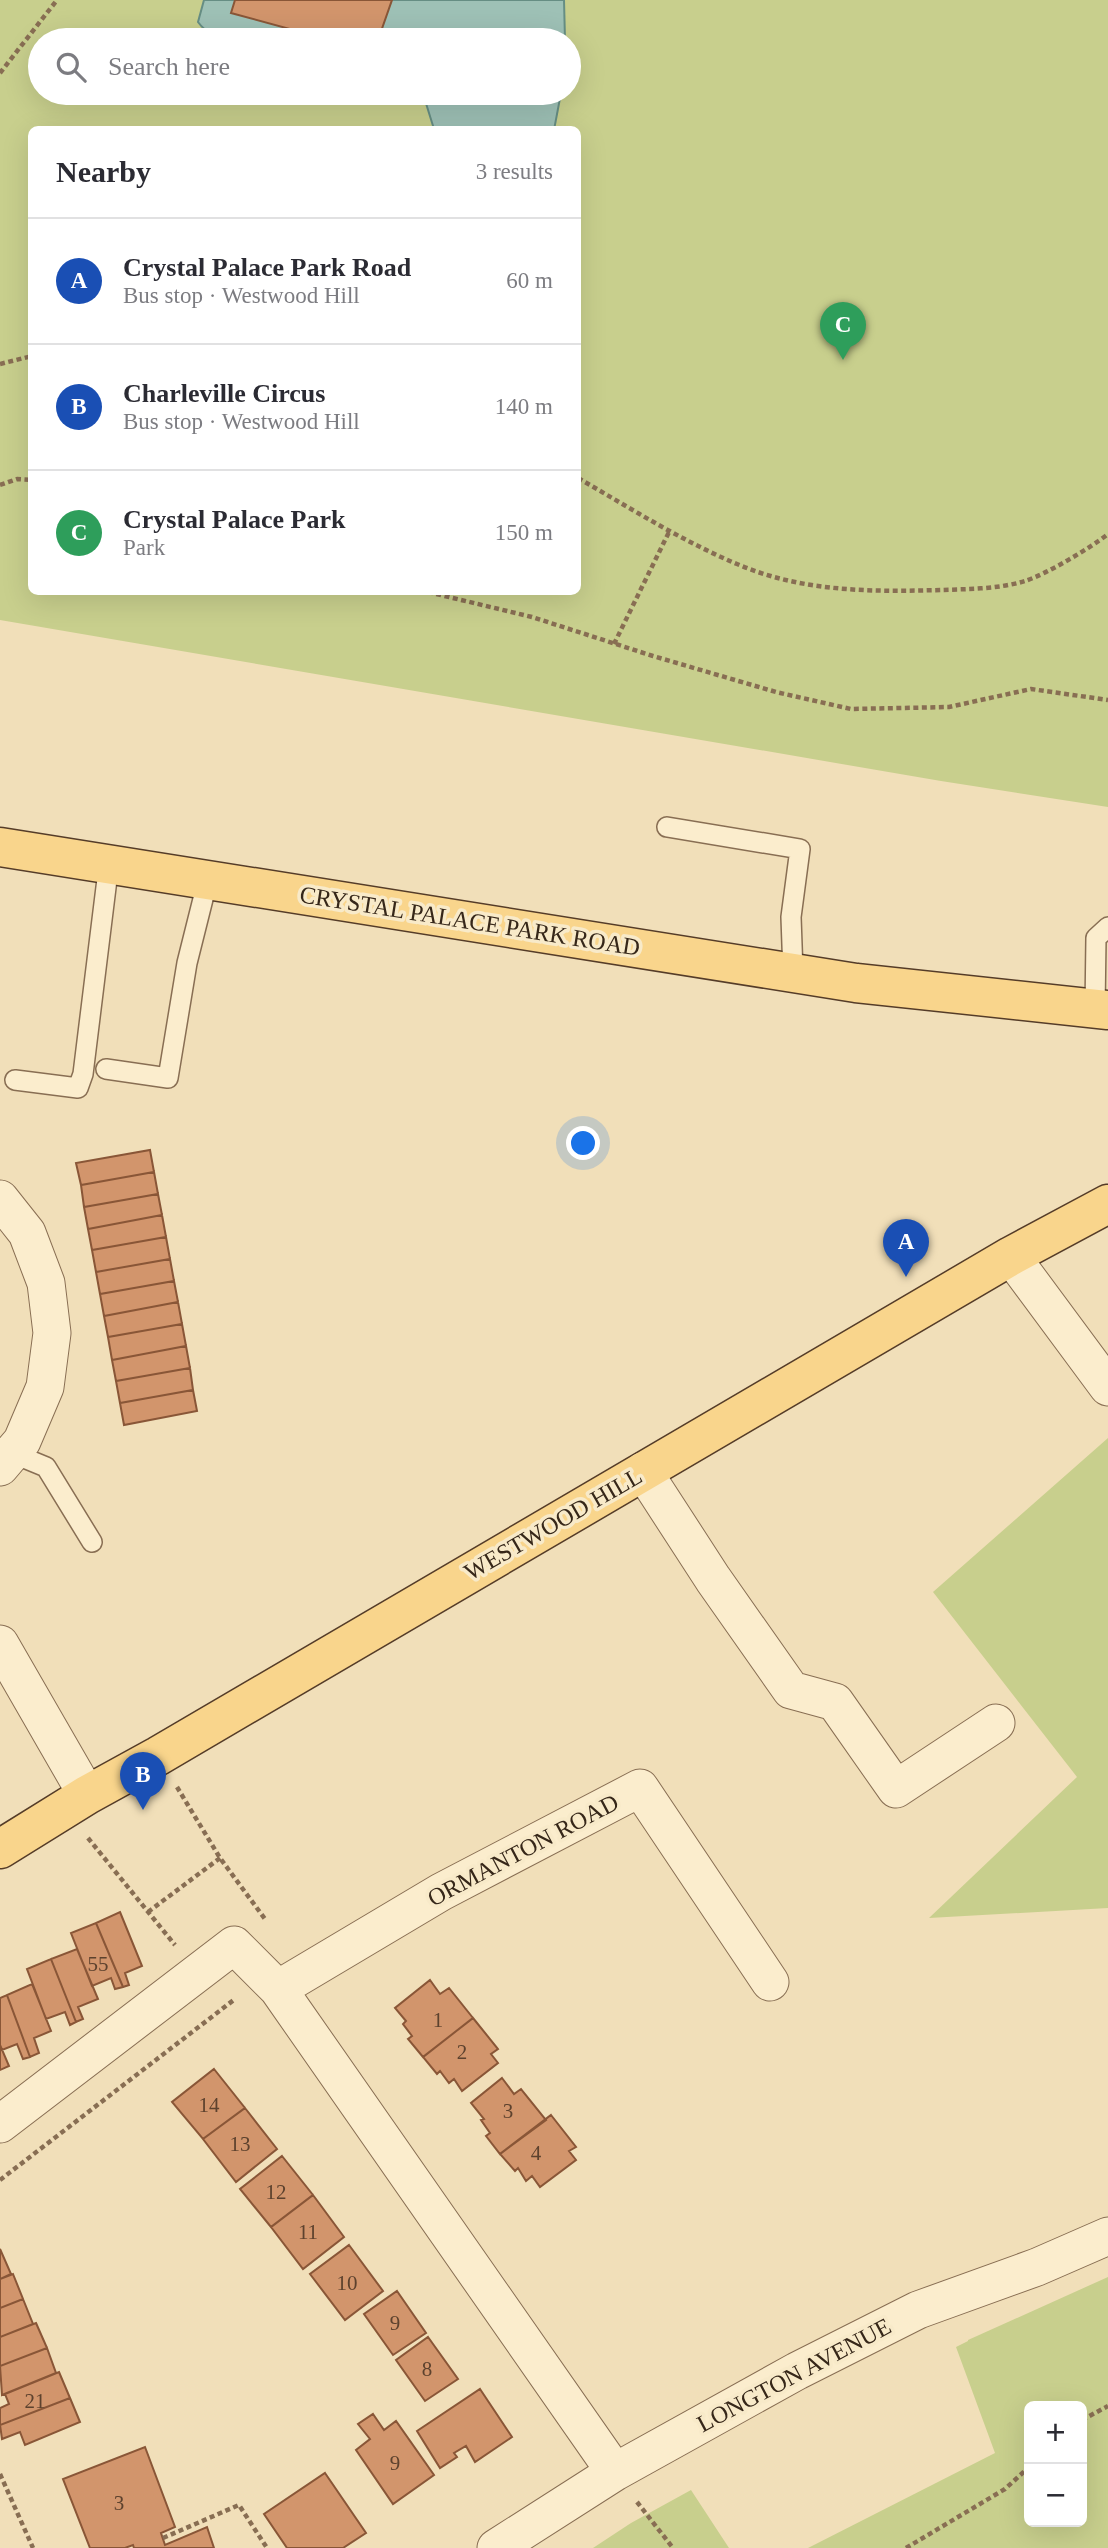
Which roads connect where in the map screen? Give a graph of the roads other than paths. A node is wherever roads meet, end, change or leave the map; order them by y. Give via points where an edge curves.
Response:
1 (667, 827) dead end
2 (0, 848) edge
3 (109, 863) junction
4 (208, 879) junction
5 (1108, 927) edge
6 (793, 973) junction
7 (1102, 1009) edge
8 (106, 1069) dead end
9 (15, 1080) dead end
10 (0, 1199) edge
11 (1108, 1204) edge
12 (1011, 1256) junction
13 (1108, 1387) edge
14 (6, 1460) edge
15 (643, 1471) junction
16 (92, 1542) dead end
17 (0, 1644) edge
18 (996, 1723) dead end
19 (76, 1802) junction
20 (0, 1849) edge
21 (770, 1982) dead end
22 (271, 1983) junction
23 (0, 2124) edge
24 (1108, 2236) edge
25 (615, 2472) junction
26 (496, 2548) edge

1 - 6 lane via 800,849 791,917
2 - 3 main road, CRYSTAL PALACE PARK ROAD
3 - 4 main road, CRYSTAL PALACE PARK ROAD
3 - 9 lane via 78,1088
4 - 6 main road, CRYSTAL PALACE PARK ROAD
4 - 8 lane via 187,963 168,1078
5 - 7 lane via 1096,938
6 - 7 main road, CRYSTAL PALACE PARK ROAD
10 - 14 street via 27,1233 47,1283 52,1333 45,1387 22,1441
11 - 12 main road, WESTWOOD HILL
12 - 13 street
12 - 15 main road, WESTWOOD HILL
14 - 16 lane via 46,1467
15 - 18 street via 792,1690 835,1702 896,1789
15 - 19 main road, WESTWOOD HILL
17 - 19 street
19 - 20 main road, WESTWOOD HILL
21 - 22 street, ORMANTON ROAD via 640,1788
22 - 23 street via 234,1945
22 - 25 street
24 - 25 street, LONGTON AVENUE via 918,2310
25 - 26 street, LONGTON AVENUE

